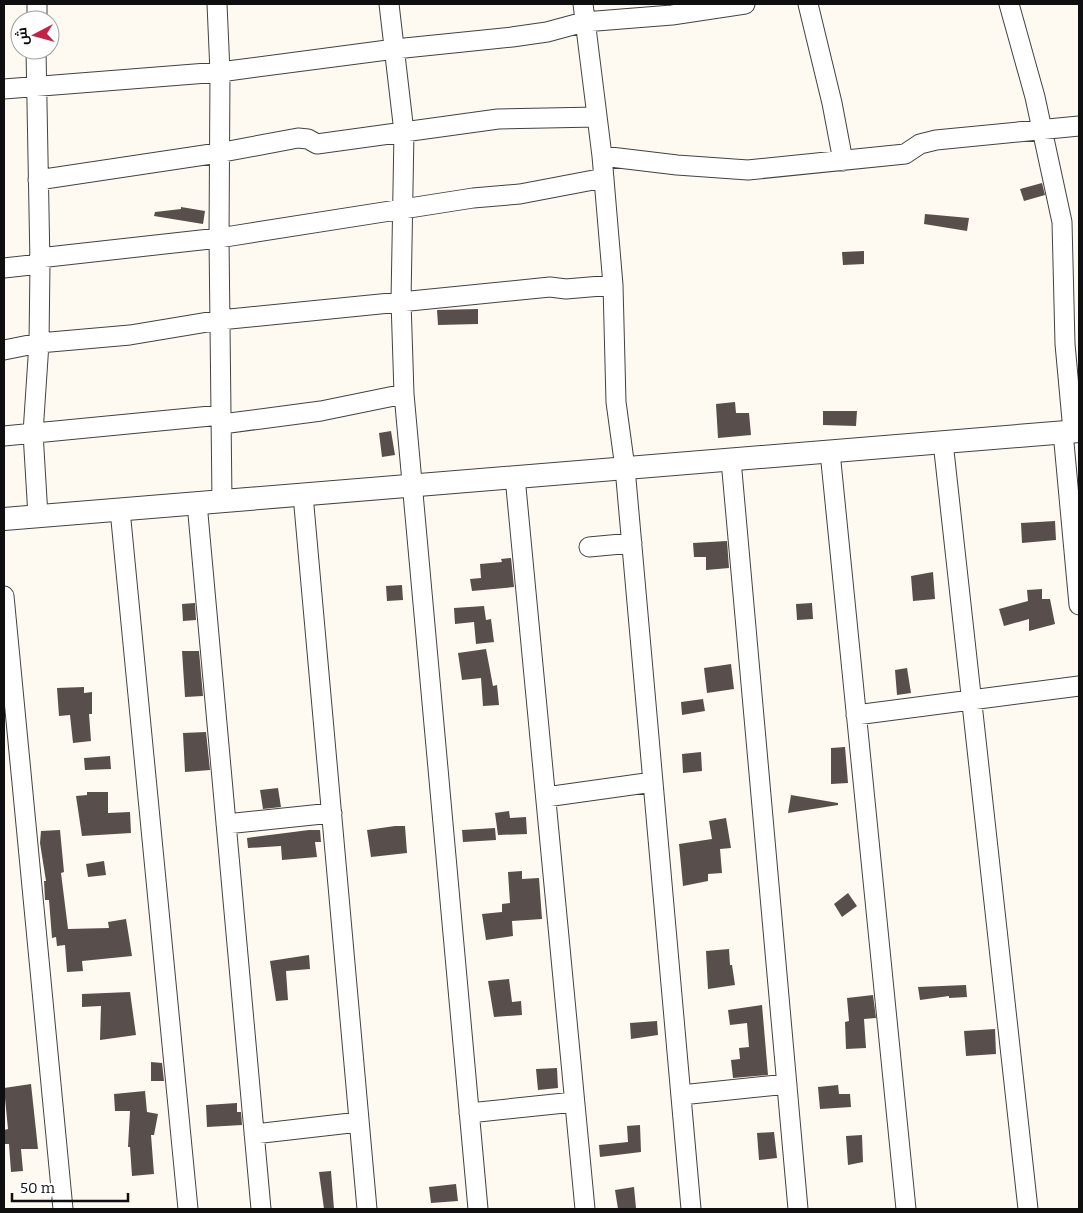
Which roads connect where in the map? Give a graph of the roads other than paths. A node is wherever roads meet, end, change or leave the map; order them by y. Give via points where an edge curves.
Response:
1 (217, 4) edge
2 (389, 4) edge
3 (745, 4) edge
4 (808, 4) edge
5 (1009, 4) edge
6 (584, 13) edge
7 (395, 49) junction
8 (36, 60) edge
9 (220, 72) junction
10 (36, 87) junction
11 (4, 89) edge
12 (598, 117) junction
13 (1079, 126) edge
14 (1040, 129) junction
15 (404, 132) junction
16 (218, 153) junction
17 (602, 156) junction
18 (842, 162) junction
19 (604, 178) junction
20 (38, 180) junction
21 (404, 208) junction
22 (218, 238) junction
23 (1071, 254) edge
24 (40, 261) junction
25 (4, 268) edge
26 (613, 285) junction
27 (401, 301) junction
28 (220, 320) junction
29 (39, 343) junction
30 (4, 350) edge
31 (404, 394) junction
32 (222, 419) junction
33 (1072, 432) edge
34 (33, 433) junction
35 (4, 436) edge
36 (943, 442) junction
37 (830, 452) junction
38 (731, 460) junction
39 (625, 468) junction
40 (515, 477) junction
41 (411, 486) junction
42 (303, 495) junction
43 (222, 501) junction
44 (197, 504) junction
45 (120, 510) junction
46 (38, 516) junction
47 (4, 519) edge
48 (632, 542) junction
49 (589, 546) dead end
50 (4, 596) edge
51 (1079, 605) edge
52 (1079, 686) edge
53 (972, 700) junction
54 (856, 714) junction
55 (653, 782) junction
56 (546, 797) junction
57 (332, 813) junction
58 (226, 824) junction
59 (787, 1084) junction
60 (680, 1095) junction
61 (574, 1102) junction
62 (469, 1113) junction
63 (359, 1122) junction
64 (254, 1134) junction
65 (63, 1209) edge
66 (188, 1209) edge
67 (261, 1209) edge
68 (367, 1209) edge
69 (478, 1209) edge
70 (584, 1209) edge
71 (691, 1209) edge
72 (798, 1209) edge
73 (906, 1209) edge
74 (1028, 1209) edge

1 - 9 street
2 - 7 street
3 - 6 street via 672,15
4 - 18 street via 832,103
5 - 14 street via 1035,97
6 - 7 street via 547,32
6 - 12 street
7 - 9 street
7 - 15 street
8 - 10 street
9 - 10 street
9 - 16 street
10 - 11 street
10 - 20 street
12 - 15 street via 498,119
12 - 17 street
13 - 14 street
14 - 18 street via 936,140 920,144 905,154
14 - 23 street
15 - 16 street via 317,144 298,138
15 - 21 street
16 - 20 street
16 - 22 street
17 - 18 street via 748,170
17 - 19 street
19 - 21 street via 520,194
19 - 26 street
20 - 24 street
21 - 22 street
21 - 27 street
22 - 24 street
22 - 28 street
23 - 33 street via 1066,344
24 - 25 street
24 - 29 street
26 - 27 street via 566,289 550,287
26 - 39 street via 616,402
27 - 28 street
27 - 31 street
28 - 29 street via 130,335
28 - 32 street
29 - 30 street
29 - 34 street
31 - 32 street via 321,411
31 - 41 street
32 - 34 street
32 - 43 street
33 - 36 street
33 - 51 street
34 - 35 street
34 - 46 street
36 - 37 street
36 - 53 street
37 - 38 street
37 - 54 street
38 - 39 street
38 - 59 street
39 - 40 street
39 - 48 street
40 - 41 street
40 - 56 street
41 - 42 street
41 - 62 street
42 - 43 street
42 - 57 street
43 - 44 street
44 - 45 street
44 - 58 street
45 - 46 street
45 - 66 street
46 - 47 street
48 - 49 street
48 - 55 street
50 - 65 street
52 - 53 street
53 - 54 street
53 - 74 street
54 - 73 street
55 - 56 street
55 - 60 street
56 - 61 street
57 - 58 street
57 - 63 street
58 - 64 street
59 - 60 street
59 - 72 street
60 - 71 street
61 - 62 street
61 - 70 street
62 - 69 street
63 - 64 street
63 - 68 street
64 - 67 street

